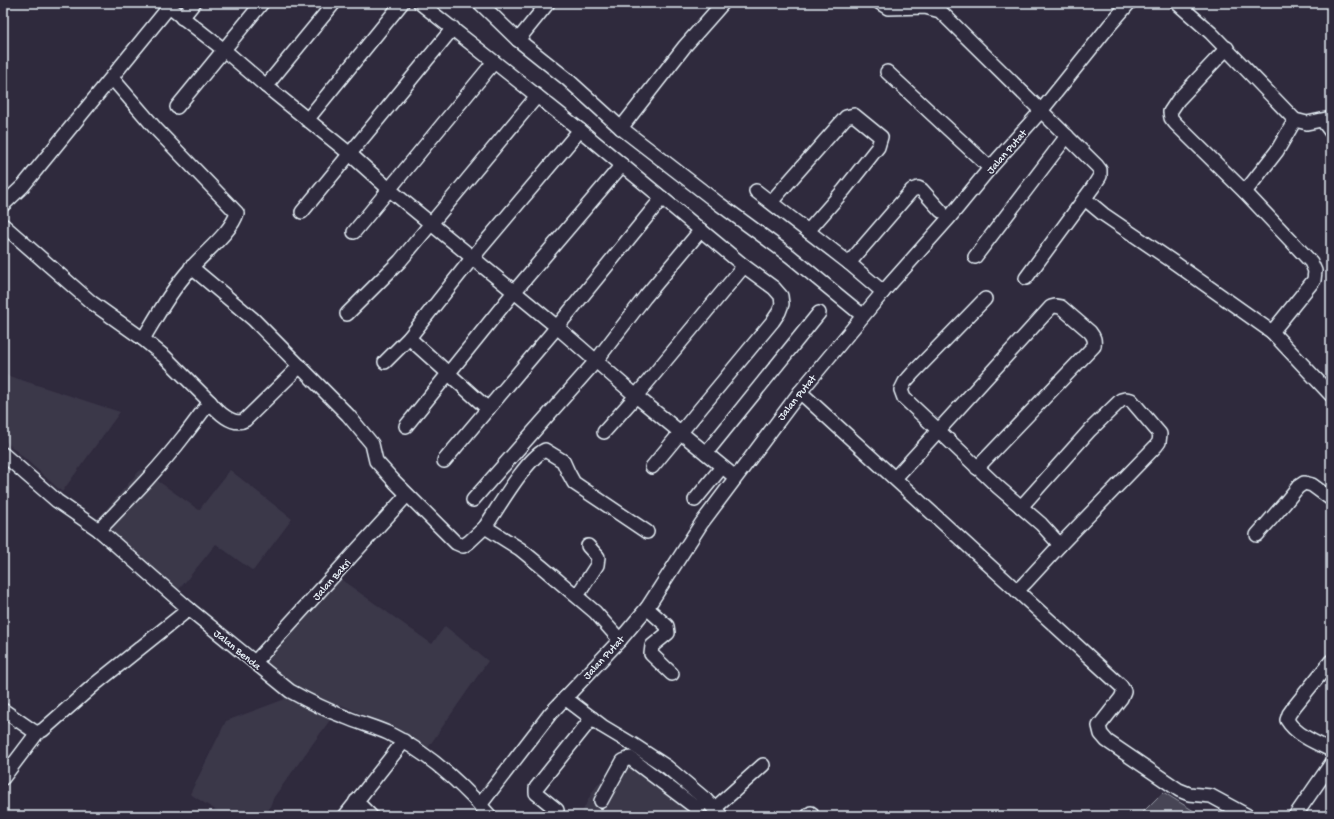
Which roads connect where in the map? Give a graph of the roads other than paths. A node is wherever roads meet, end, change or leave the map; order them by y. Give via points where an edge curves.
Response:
1 (194, 3) edge
2 (262, 3) edge
3 (334, 3) edge
4 (402, 3) edge
5 (420, 3) edge
6 (480, 3) edge
7 (548, 3) edge
8 (723, 3) edge
9 (880, 3) edge
10 (1129, 3) edge
11 (1177, 3) edge
12 (166, 5) edge
13 (182, 18) junction
14 (453, 28) junction
15 (518, 40) junction
16 (1227, 48) junction
17 (224, 50) junction
18 (494, 62) junction
19 (887, 72) dead end
20 (112, 78) junction
21 (266, 86) junction
22 (537, 96) junction
23 (177, 107) dead end
24 (1040, 111) junction
25 (1327, 119) edge
26 (307, 120) junction
27 (1295, 120) junction
28 (621, 128) junction
29 (580, 130) junction
30 (1331, 132) edge
31 (1067, 136) junction
32 (350, 154) junction
33 (622, 165) junction
34 (990, 168) junction
35 (390, 190) junction
36 (756, 191) dead end
37 (1246, 192) junction
38 (662, 198) junction
39 (1085, 199) junction
40 (771, 202) junction
41 (3, 205) edge
42 (941, 211) dead end
43 (302, 212) dead end
44 (431, 224) junction
45 (3, 225) edge
46 (701, 230) junction
47 (354, 232) dead end
48 (808, 232) junction
49 (975, 256) dead end
50 (473, 257) junction
51 (849, 263) junction
52 (744, 266) junction
53 (191, 267) junction
54 (1026, 278) dead end
55 (514, 292) junction
56 (882, 292) junction
57 (985, 298) dead end
58 (819, 313) dead end
59 (347, 314) dead end
60 (862, 315) junction
61 (557, 327) junction
62 (1272, 332) junction
63 (409, 338) junction
64 (143, 339) junction
65 (596, 361) junction
66 (385, 362) dead end
67 (300, 366) junction
68 (448, 374) junction
69 (800, 392) junction
70 (1331, 395) edge
71 (636, 396) junction
72 (210, 402) junction
73 (488, 409) junction
74 (406, 426) dead end
75 (938, 430) junction
76 (604, 432) dead end
77 (680, 433) junction
78 (706, 453) junction
79 (3, 454) edge
80 (444, 461) dead end
81 (652, 467) dead end
82 (722, 467) junction
83 (977, 468) junction
84 (735, 477) junction
85 (895, 478) junction
86 (407, 495) junction
87 (1331, 499) edge
88 (473, 500) dead end
89 (695, 500) dead end
90 (1021, 507) junction
91 (485, 527) junction
92 (99, 530) junction
93 (647, 532) dead end
94 (1257, 535) dead end
95 (1060, 545) junction
96 (588, 546) dead end
97 (1016, 591) junction
98 (577, 596) junction
99 (647, 608) junction
100 (189, 609) junction
101 (620, 640) junction
102 (1331, 661) edge
103 (254, 662) junction
104 (672, 674) dead end
105 (565, 698) junction
106 (3, 710) edge
107 (592, 718) junction
108 (37, 733) junction
109 (404, 741) junction
110 (1331, 750) edge
111 (763, 764) dead end
112 (1331, 764) edge
113 (3, 778) edge
114 (705, 799) junction
115 (356, 801) junction
116 (601, 801) dead end
117 (480, 805) junction
118 (557, 810) dead end
119 (718, 813) edge
120 (345, 816) edge
121 (371, 816) edge
122 (490, 816) edge
123 (1248, 816) edge
124 (1295, 816) edge

1 - 13 street
2 - 17 street
3 - 21 street
4 - 26 street
5 - 14 street
6 - 15 street
7 - 15 street
8 - 28 street via 685,46
9 - 24 street via 888,8 925,7 940,11
10 - 24 street, Jalan Putat
11 - 16 street
12 - 13 street
12 - 20 street
13 - 17 street
14 - 18 street
14 - 32 street
15 - 28 street via 567,79
16 - 27 street
16 - 37 street via 1178,100 1170,112 1171,118 1184,132
17 - 21 street
17 - 23 street
18 - 22 street
18 - 35 street
19 - 34 street
20 - 41 street via 23,186
20 - 53 street via 156,129 237,213 226,231
21 - 26 street
22 - 29 street
22 - 44 street
24 - 31 street
24 - 34 street, Jalan Putat
25 - 27 street via 1307,123
25 - 30 street
26 - 32 street
27 - 37 street via 1277,151
28 - 60 street via 790,256
29 - 33 street
29 - 50 street
31 - 39 street via 1100,170 1100,176
31 - 49 street
32 - 35 street
32 - 43 street
33 - 38 street
33 - 55 street
34 - 56 street, Jalan Putat
35 - 44 street
35 - 47 street
36 - 40 street
37 - 62 street via 1311,262 1315,271 1314,280
38 - 46 street
38 - 61 street
39 - 54 street
39 - 62 street
40 - 48 street
40 - 48 street via 846,117 854,115 881,137 878,147
42 - 51 street via 922,190 912,190
44 - 50 street
44 - 59 street via 400,261
45 - 64 street via 91,302
46 - 52 street
46 - 65 street
48 - 51 street
50 - 55 street
50 - 63 street
51 - 56 street
52 - 71 street
52 - 77 street via 781,296 779,312
53 - 64 street via 168,297
53 - 67 street via 253,319
55 - 61 street
55 - 68 street
56 - 60 street, Jalan Putat
57 - 75 street via 912,373 901,390 904,398
58 - 78 street
60 - 69 street, Jalan Putat
61 - 65 street
61 - 73 street
62 - 70 street
63 - 66 street
63 - 68 street
64 - 72 street
65 - 71 street
65 - 88 street
67 - 72 street via 241,422 230,419
67 - 86 street via 362,431 372,444 376,461
68 - 73 street
68 - 74 street
69 - 84 street, Jalan Putat
69 - 85 street
71 - 76 street
71 - 77 street
72 - 92 street via 184,437
73 - 80 street
75 - 83 street
75 - 83 street via 1051,308 1061,307 1090,332 1094,337 1094,346
75 - 85 street
77 - 78 street
77 - 81 street
78 - 82 street
79 - 92 street, Jalan Benda via 58,501
82 - 84 street
82 - 89 street
83 - 90 street
84 - 99 street, Jalan Putat via 701,524
85 - 97 street
86 - 91 street via 456,543 463,546
86 - 103 street, Jalan Bakri
87 - 94 street via 1312,485 1304,483
90 - 95 street
90 - 95 street via 1112,408 1121,400 1131,400 1160,434 1159,442
91 - 93 street via 526,466 545,450 564,461 574,483
91 - 98 street via 520,550
92 - 100 street, Jalan Benda
95 - 97 street
96 - 98 street via 598,557 597,565
97 - 123 street via 1121,686 1124,691 1121,698 1099,726 1100,734 1107,742 1179,790 1189,794 1211,796
98 - 101 street
99 - 101 street, Jalan Putat
99 - 104 street via 668,629 668,633 652,646 651,654
100 - 103 street, Jalan Benda
100 - 108 street
101 - 105 street, Jalan Putat
102 - 110 street via 1294,707 1287,720 1310,740
103 - 109 street, Jalan Benda via 306,701
105 - 107 street
105 - 117 street, Jalan Putat
106 - 108 street
107 - 114 street via 667,767
107 - 118 street via 536,788 536,793
108 - 113 street
109 - 115 street
109 - 117 street, Jalan Benda via 440,767
111 - 119 street
112 - 124 street
114 - 116 street via 699,807 695,806 630,758 622,761
114 - 119 street
115 - 120 street
115 - 121 street
117 - 122 street, Jalan Benda

